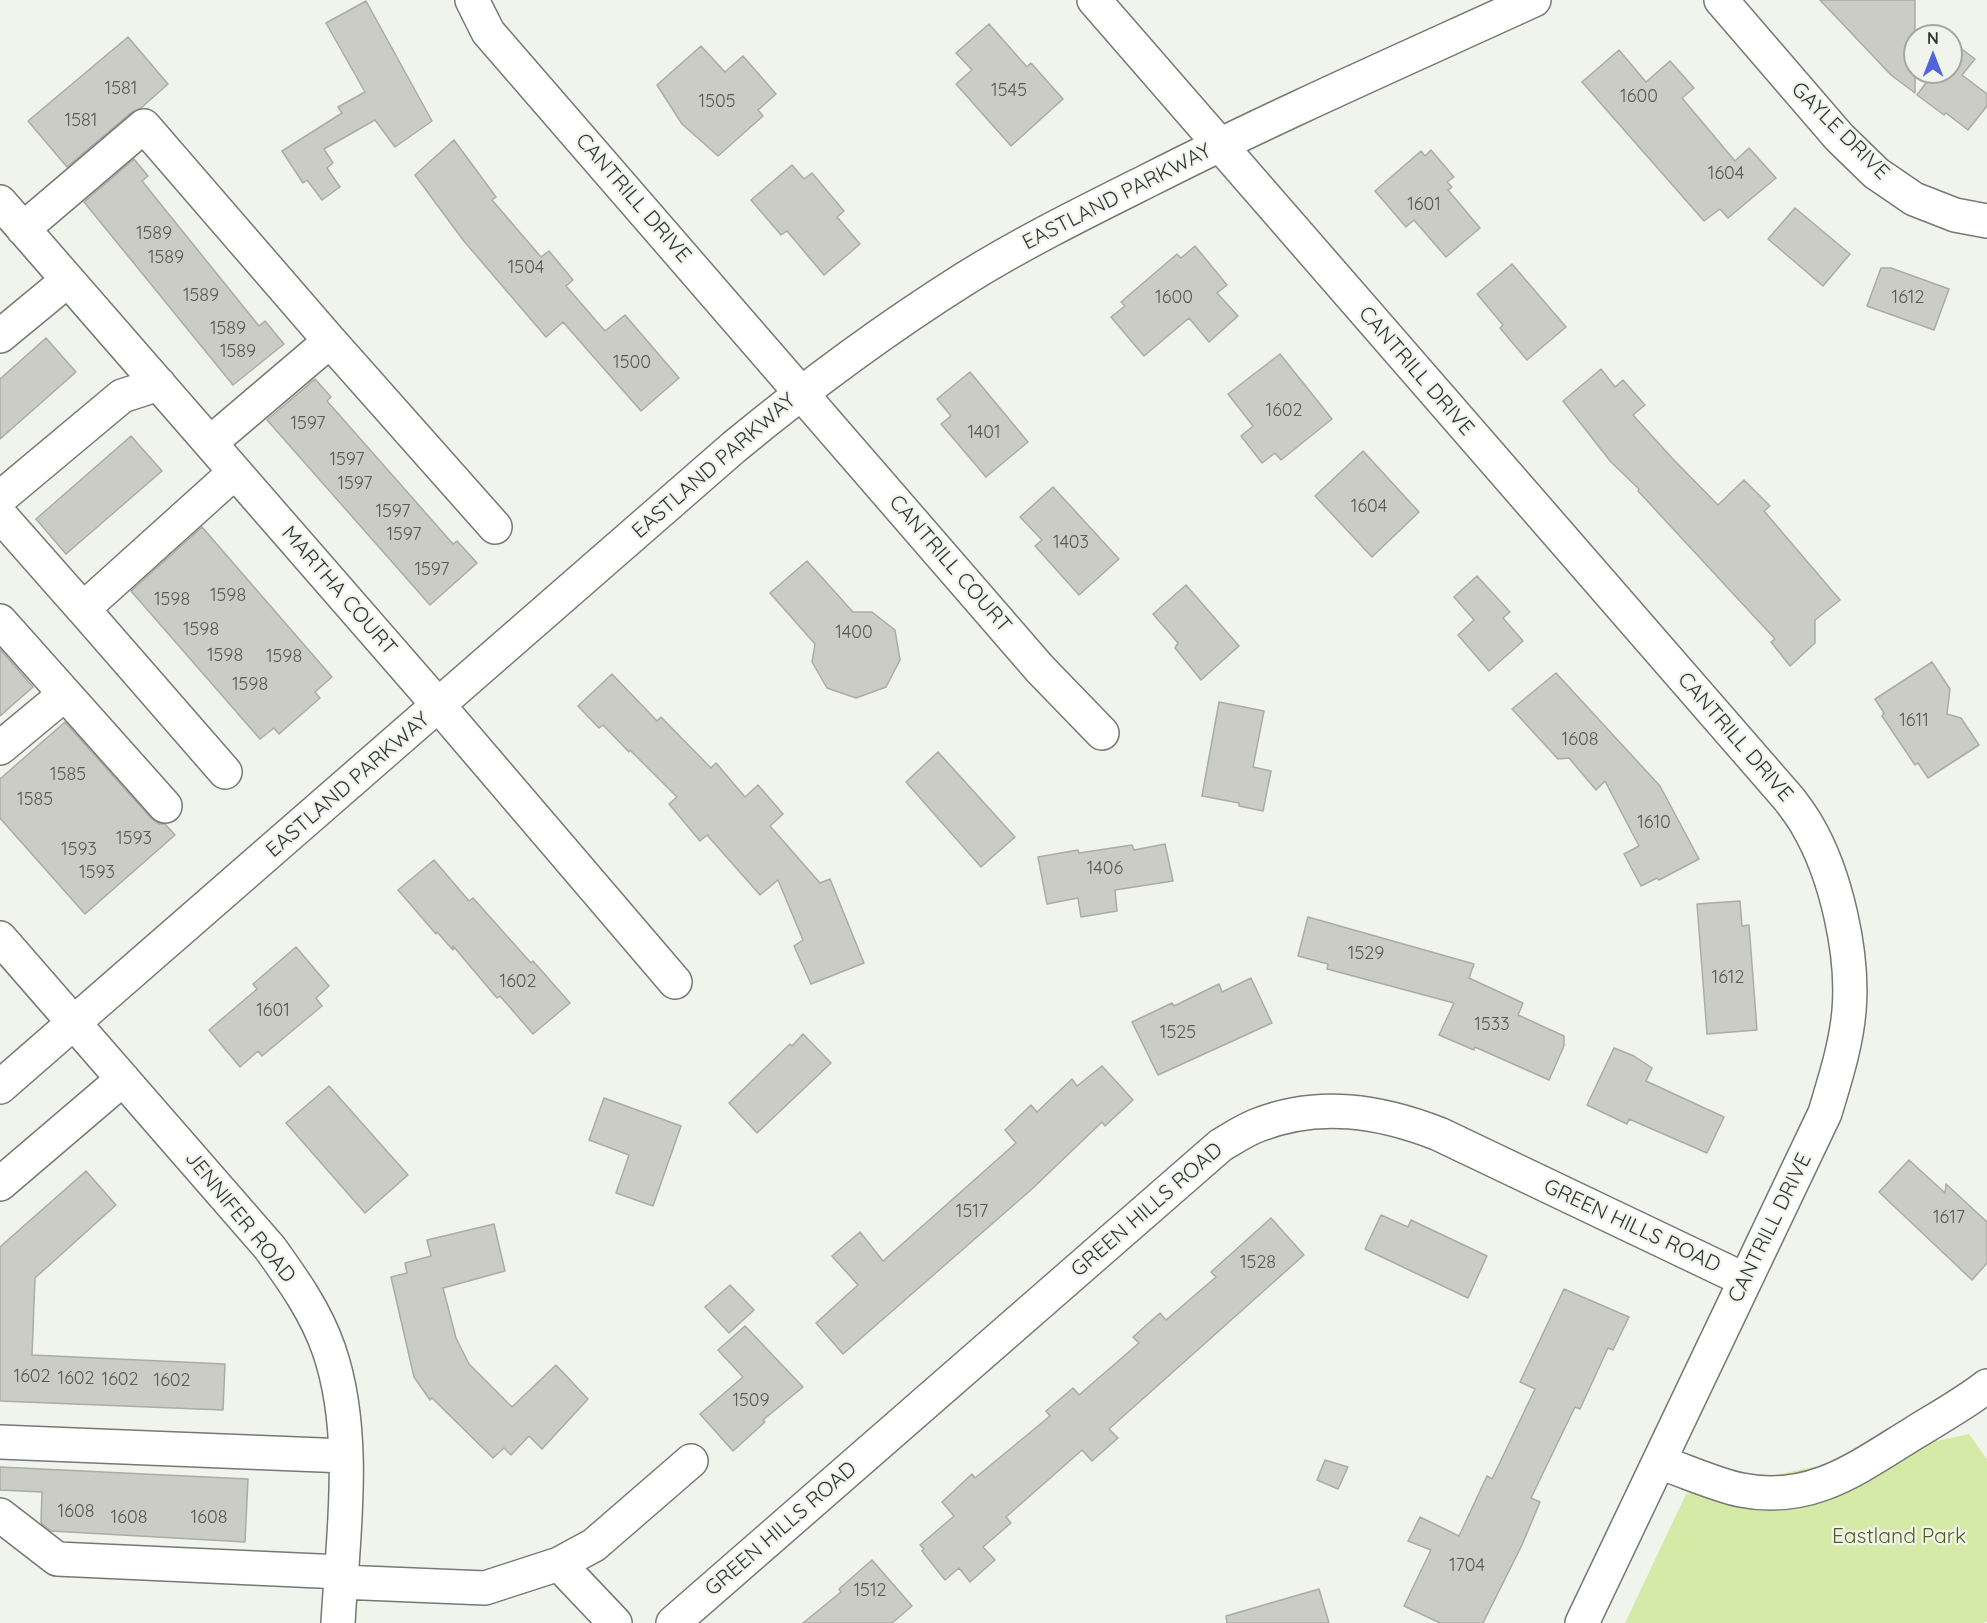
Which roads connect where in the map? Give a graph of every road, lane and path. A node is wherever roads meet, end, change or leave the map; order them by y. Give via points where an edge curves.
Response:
1 (472, 0) edge
2 (1094, 0) edge
3 (1534, 0) edge
4 (1721, 0) edge
5 (1218, 145) junction
6 (0, 202) edge
7 (1987, 220) edge
8 (23, 229) junction
9 (68, 280) junction
10 (0, 336) edge
11 (330, 341) junction
12 (159, 384) junction
13 (801, 392) junction
14 (210, 443) junction
15 (235, 472) junction
16 (0, 498) edge
17 (0, 515) edge
18 (495, 527) dead end
19 (83, 609) junction
20 (0, 621) edge
21 (65, 694) junction
22 (439, 706) junction
23 (1102, 733) dead end
24 (0, 748) edge
25 (225, 772) dead end
26 (165, 806) dead end
27 (0, 938) edge
28 (675, 982) dead end
29 (74, 1022) junction
30 (123, 1079) junction
31 (0, 1087) edge
32 (0, 1184) edge
33 (1745, 1280) junction
34 (1987, 1386) edge
35 (0, 1442) edge
36 (346, 1456) junction
37 (691, 1461) dead end
38 (1659, 1461) junction
39 (0, 1515) edge
40 (559, 1564) junction
41 (341, 1577) junction
42 (338, 1623) edge
43 (615, 1623) edge
44 (672, 1623) edge
45 (1581, 1623) edge

1 - 13 street, CANTRILL DRIVE via 488,32
2 - 5 street, CANTRILL DRIVE
3 - 5 street, EASTLAND PARKWAY
4 - 7 street, GAYLE DRIVE via 1839,137 1876,173 1914,199 1955,214
5 - 13 street, EASTLAND PARKWAY via 1075,217 967,278
5 - 33 street, CANTRILL DRIVE via 1789,798 1820,851 1841,915 1849,962 1849,1010 1842,1058 1825,1113
6 - 8 street, MARTHA COURT
8 - 9 street, MARTHA COURT
8 - 11 street via 144,126
9 - 10 street
9 - 12 street, MARTHA COURT
11 - 14 street
11 - 18 street
12 - 14 street, MARTHA COURT
12 - 16 street via 122,396
13 - 22 street, EASTLAND PARKWAY
13 - 23 street, CANTRILL COURT via 1040,669
14 - 15 street, MARTHA COURT
15 - 19 street
15 - 22 street, MARTHA COURT
17 - 19 street
19 - 25 street
20 - 21 street
21 - 24 street
21 - 26 street
22 - 28 street, MARTHA COURT
22 - 29 street, EASTLAND PARKWAY
27 - 29 street, JENNIFER ROAD
29 - 30 street, JENNIFER ROAD
29 - 31 street, EASTLAND PARKWAY
30 - 32 street
30 - 36 street, JENNIFER ROAD via 270,1248 310,1308 329,1350 338,1384
33 - 38 street, CANTRILL DRIVE
33 - 44 street, GREEN HILLS ROAD via 1408,1122 1367,1113 1330,1111 1290,1115 1268,1122 1221,1145
34 - 38 street via 1854,1470 1799,1491 1740,1490
35 - 36 street
36 - 41 street, JENNIFER ROAD
37 - 40 street via 594,1545
38 - 45 street, CANTRILL DRIVE
39 - 41 street via 57,1559
40 - 41 street via 485,1588
40 - 43 street
41 - 42 street, JENNIFER ROAD

